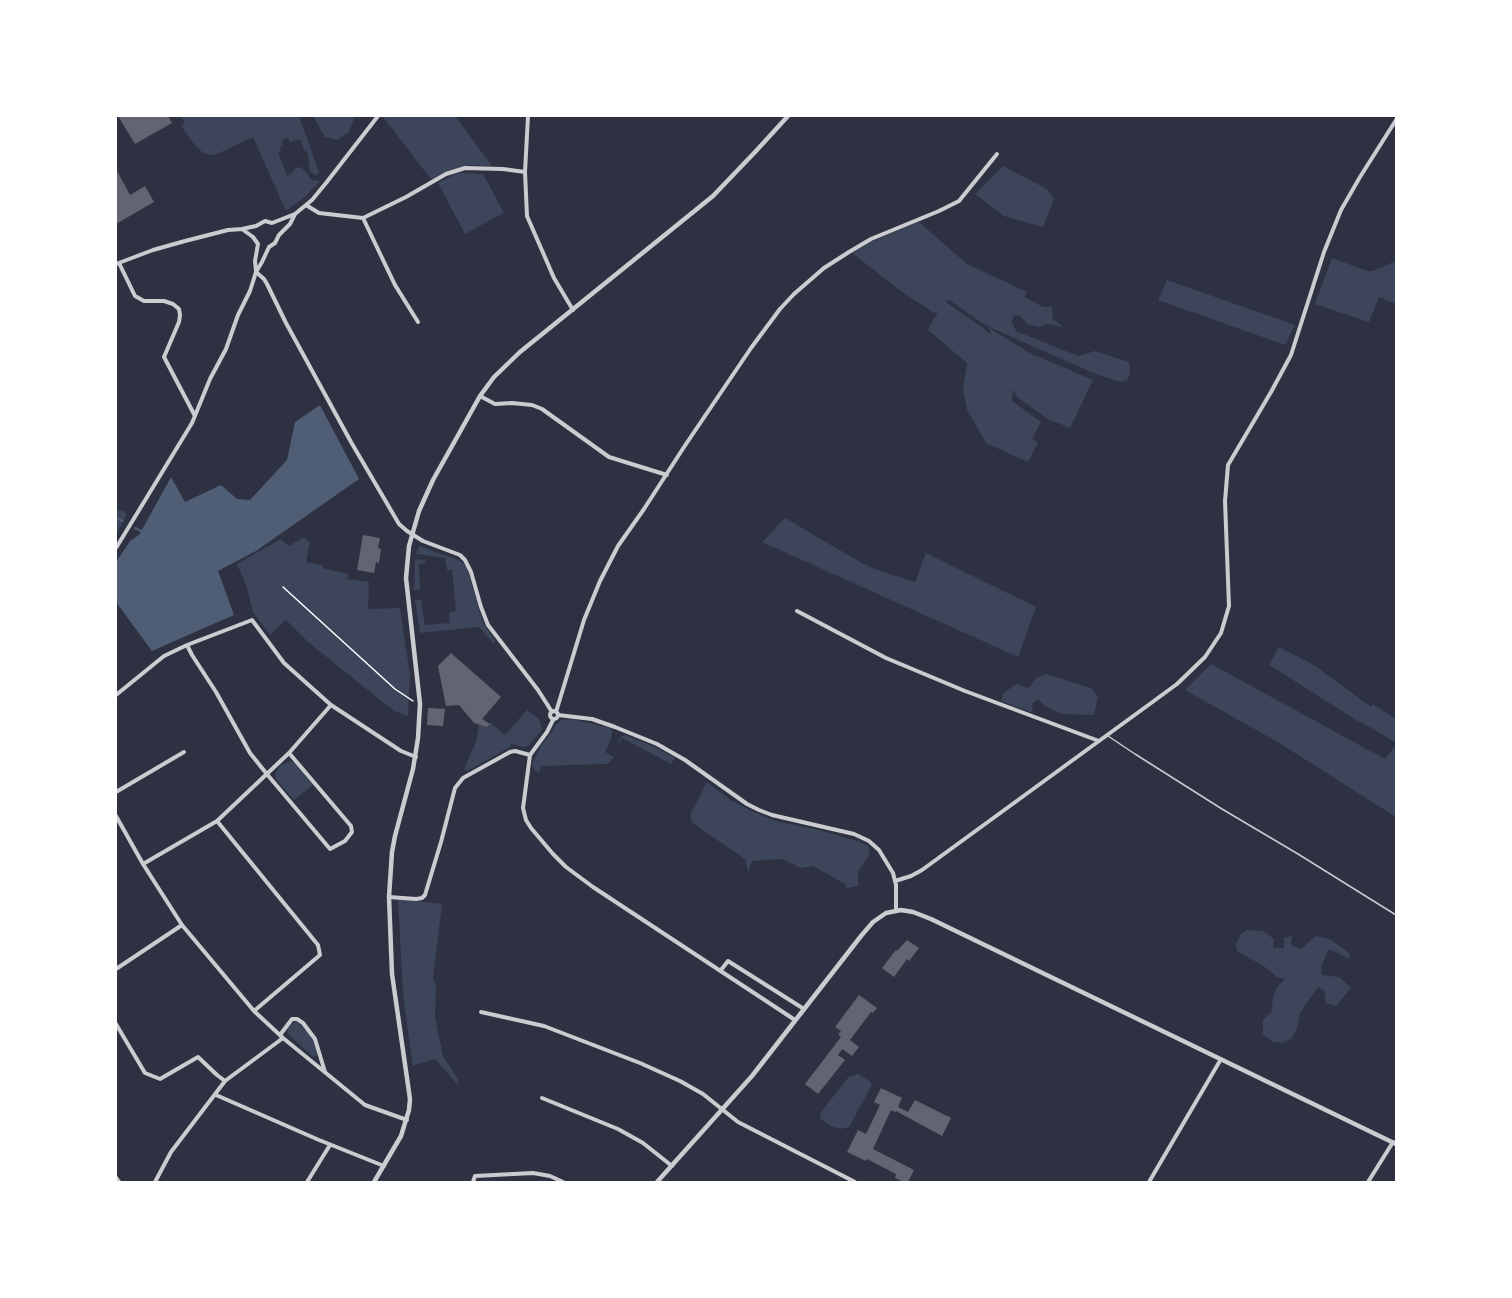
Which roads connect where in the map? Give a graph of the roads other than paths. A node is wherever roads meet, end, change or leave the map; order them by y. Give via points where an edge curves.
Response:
1 (378, 116) edge
2 (528, 116) edge
3 (788, 116) edge
4 (1396, 120) edge
5 (996, 154) dead end
6 (525, 172) junction
7 (306, 205) junction
8 (295, 214) junction
9 (363, 218) junction
10 (272, 223) junction
11 (256, 226) junction
12 (242, 229) junction
13 (279, 235) junction
14 (253, 237) junction
15 (258, 244) junction
16 (269, 247) junction
17 (117, 264) edge
18 (256, 272) junction
19 (573, 310) junction
20 (418, 322) dead end
21 (480, 396) junction
22 (195, 417) junction
23 (667, 475) junction
24 (411, 534) junction
25 (116, 548) edge
26 (797, 611) dead end
27 (187, 645) junction
28 (116, 695) edge
29 (331, 705) junction
30 (555, 713) junction
31 (1107, 735) junction
32 (1100, 741) junction
33 (184, 752) dead end
34 (289, 753) junction
35 (530, 755) junction
36 (416, 757) junction
37 (266, 773) junction
38 (116, 792) edge
39 (116, 816) edge
40 (217, 821) junction
41 (123, 828) junction
42 (116, 832) edge
43 (143, 864) junction
44 (895, 881) junction
45 (389, 897) junction
46 (896, 910) junction
47 (1396, 915) edge
48 (182, 925) junction
49 (116, 969) edge
50 (721, 970) junction
51 (804, 1009) junction
52 (254, 1011) junction
53 (482, 1012) dead end
54 (795, 1020) junction
55 (116, 1024) edge
56 (281, 1036) junction
57 (1221, 1058) junction
58 (325, 1072) junction
59 (225, 1081) junction
60 (216, 1095) junction
61 (542, 1098) dead end
62 (722, 1110) junction
63 (407, 1120) junction
64 (1395, 1143) edge
65 (330, 1145) junction
66 (385, 1166) junction
67 (672, 1166) junction
68 (116, 1178) edge
69 (119, 1182) edge
70 (155, 1182) edge
71 (307, 1182) edge
72 (374, 1182) edge
73 (472, 1182) edge
74 (563, 1182) edge
75 (657, 1182) edge
76 (855, 1182) edge
77 (1149, 1182) edge
78 (1368, 1182) edge

1 - 7 street
2 - 6 street
3 - 19 street via 713,196
4 - 31 street via 1341,210 1291,355 1228,465 1225,501 1229,606 1221,633 1205,657 1177,684
5 - 23 street via 958,201 871,239 824,268 794,294 751,348
6 - 9 street via 465,168
6 - 19 street via 527,216 554,278
7 - 8 street
7 - 9 street via 319,213
8 - 10 street
8 - 13 street
9 - 20 street via 395,285
10 - 11 street via 265,221
10 - 13 street
11 - 12 street
11 - 14 street
12 - 14 street
12 - 17 street via 184,241
13 - 16 street
14 - 15 street
15 - 16 street
15 - 18 street
16 - 18 street
17 - 22 street via 135,296 144,301 164,301 179,309 179,322 164,357
18 - 22 street
18 - 24 street via 267,284 393,514
19 - 21 street via 506,365
21 - 23 street via 495,404 543,409 609,457
21 - 24 street via 433,480
22 - 25 street
23 - 30 street via 618,546 600,581
24 - 30 street via 465,560 488,625
24 - 36 street via 406,578 420,704
26 - 32 street via 886,658
27 - 28 street via 156,661
27 - 29 street via 252,620 284,663
27 - 37 street via 250,753
29 - 34 street
29 - 36 street via 400,751
30 - 35 street via 556,719
30 - 44 street via 592,719 657,744 759,810 854,834 879,850
31 - 32 street
31 - 47 lane
32 - 44 street via 922,870
33 - 38 street
34 - 37 street
34 - 37 street via 351,826 352,832 345,840 330,849
35 - 45 street via 510,752 463,778 455,788 424,895 416,899
35 - 50 street via 524,813 553,854 593,886
36 - 45 street via 394,836
37 - 40 street
39 - 41 street
40 - 43 street
40 - 52 street via 318,945 320,955
41 - 42 street
41 - 43 street
43 - 48 street
44 - 46 street
45 - 63 street via 392,974 410,1099
46 - 51 street via 873,922
46 - 57 street via 931,919
48 - 49 street
48 - 52 street
50 - 51 street via 728,961
50 - 54 street
51 - 54 street
52 - 56 street
53 - 62 street via 544,1026 640,1062 703,1094
54 - 62 street
55 - 59 street via 145,1073 160,1079 198,1057
56 - 58 street
56 - 58 street via 292,1019 303,1023 315,1039
56 - 59 street
57 - 64 street
57 - 77 street
58 - 63 street via 366,1105
59 - 60 street
60 - 65 street
60 - 70 street via 171,1152
61 - 67 street via 618,1129
62 - 67 street
62 - 76 street
63 - 66 street
64 - 78 street
65 - 66 street
65 - 71 street
66 - 72 street
67 - 75 street
68 - 69 street
73 - 74 street via 475,1176 533,1173

